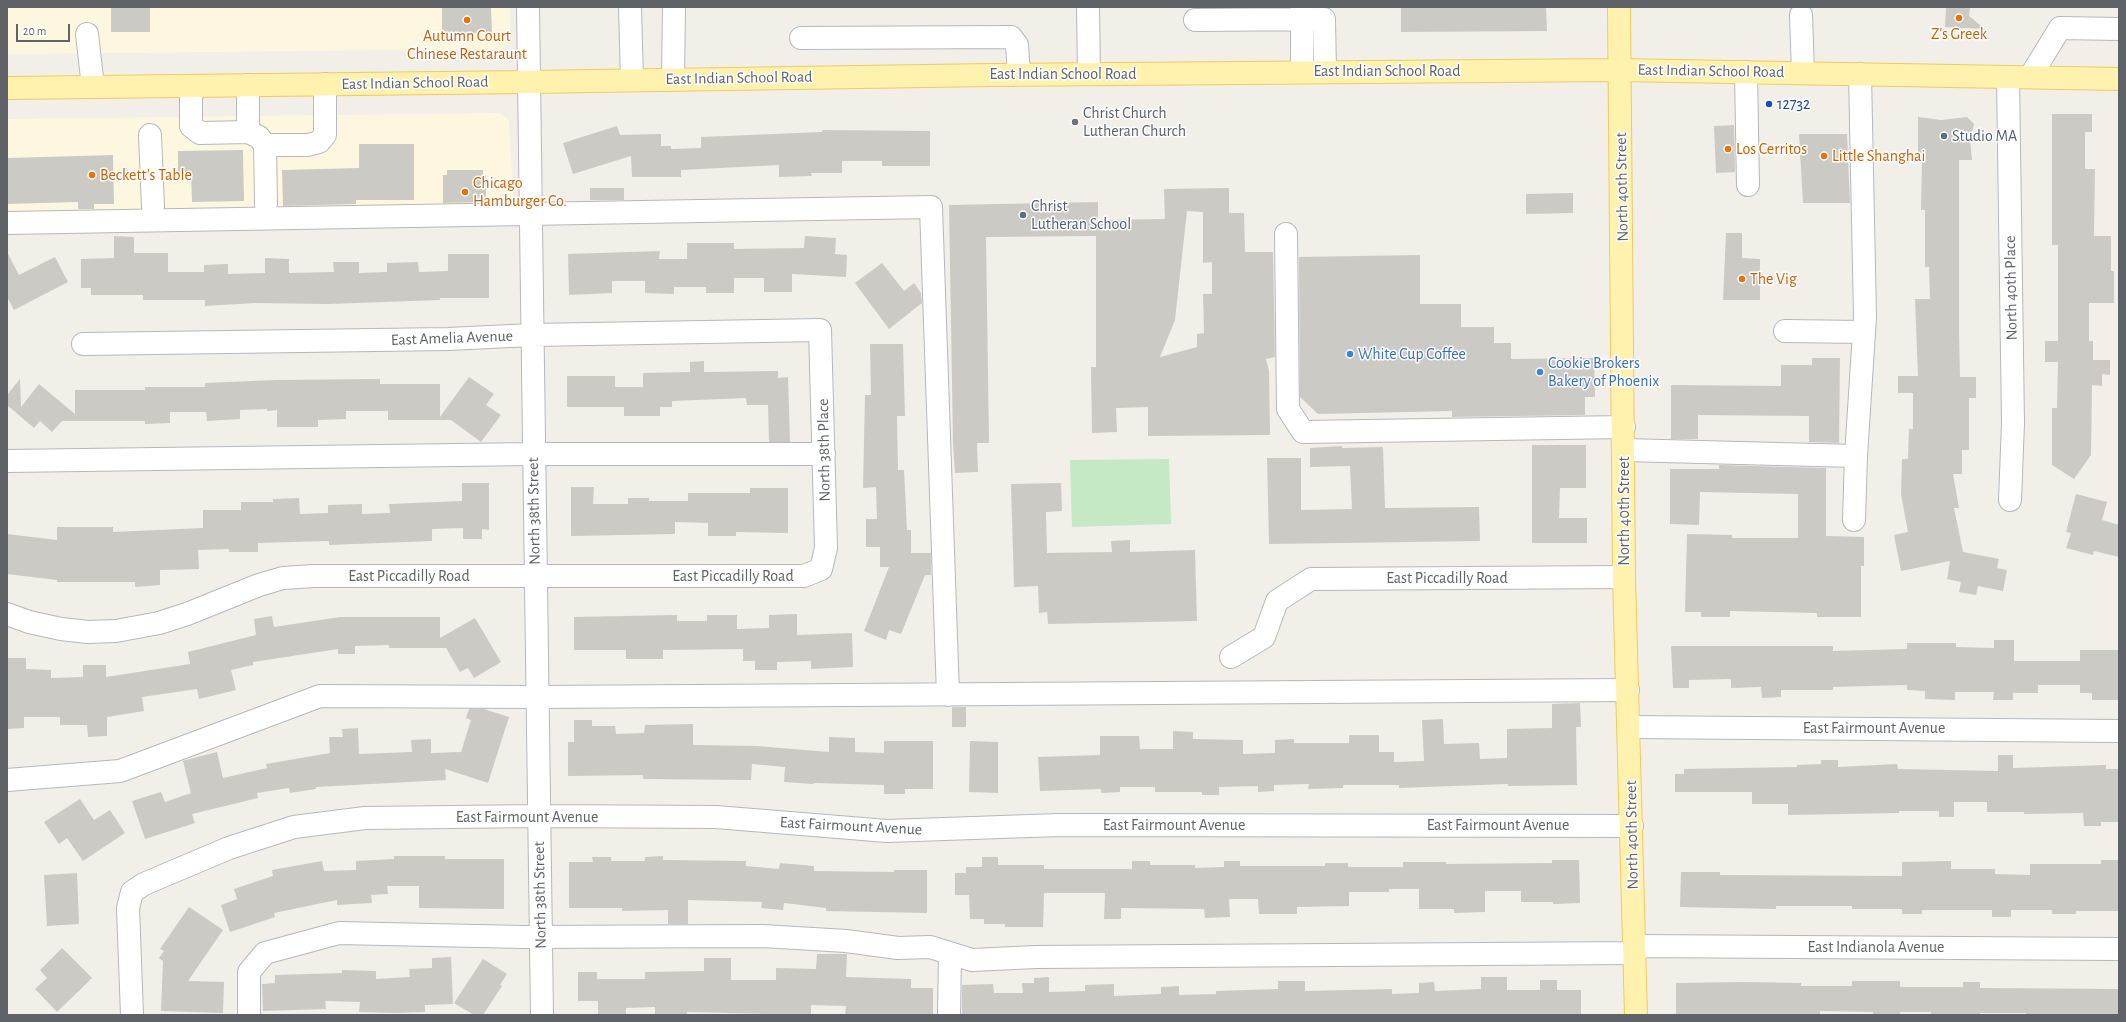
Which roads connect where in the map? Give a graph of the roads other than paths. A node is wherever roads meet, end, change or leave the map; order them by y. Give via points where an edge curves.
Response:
1 (528, 7) edge
2 (630, 7) edge
3 (674, 7) edge
4 (1088, 7) edge
5 (1619, 7) edge
6 (1302, 13) edge
7 (1801, 15) dead end
8 (1195, 20) dead end
9 (2119, 29) edge
10 (87, 34) dead end
11 (801, 38) dead end
12 (1620, 70) junction
13 (1325, 71) junction
14 (1302, 72) junction
15 (1746, 72) junction
16 (1803, 73) junction
17 (1019, 74) junction
18 (1089, 74) junction
19 (1860, 74) junction
20 (2008, 77) junction
21 (2030, 77) junction
22 (673, 79) junction
23 (2119, 79) edge
24 (632, 80) junction
25 (529, 82) junction
26 (324, 84) junction
27 (248, 85) junction
28 (191, 86) junction
29 (93, 87) junction
30 (7, 88) edge
31 (248, 132) junction
32 (150, 135) dead end
33 (265, 145) junction
34 (1748, 185) dead end
35 (266, 205) dead end
36 (153, 207) dead end
37 (531, 215) junction
38 (7, 223) edge
39 (1286, 234) dead end
40 (820, 330) joint
41 (1785, 330) dead end
42 (1863, 332) junction
43 (532, 334) junction
44 (83, 344) dead end
45 (1624, 427) junction
46 (1624, 450) junction
47 (533, 454) junction
48 (824, 454) junction
49 (1856, 456) junction
50 (7, 461) edge
51 (2010, 500) dead end
52 (1854, 520) dead end
53 (821, 569) joint
54 (535, 576) junction
55 (1624, 576) junction
56 (7, 614) edge
57 (1230, 657) dead end
58 (1628, 690) junction
59 (948, 695) junction
60 (537, 698) junction
61 (1630, 727) junction
62 (2119, 731) edge
63 (7, 780) edge
64 (539, 816) junction
65 (1632, 826) junction
66 (541, 937) junction
67 (2119, 949) edge
68 (1634, 950) junction
69 (950, 955) junction
70 (132, 1015) edge
71 (249, 1015) edge
72 (542, 1015) edge
73 (949, 1015) edge
74 (1636, 1015) edge

1 - 25 street, North 38th Street
2 - 24 street
3 - 22 street
4 - 18 street
5 - 12 main road, North 40th Street
6 - 8 street
6 - 13 street via 1324,19
6 - 14 street
7 - 16 street
9 - 21 street via 2060,28
10 - 29 street
11 - 17 street via 1011,37 1017,45
12 - 13 main road, East Indian School Road
12 - 15 main road, East Indian School Road
12 - 45 main road, North 40th Street
13 - 14 main road, East Indian School Road
14 - 18 main road, East Indian School Road
15 - 16 main road, East Indian School Road
15 - 34 street
16 - 19 main road, East Indian School Road
17 - 18 main road, East Indian School Road
17 - 22 main road, East Indian School Road
19 - 20 main road, East Indian School Road
19 - 42 street via 1865,317
20 - 21 main road, East Indian School Road
20 - 51 street, North 40th Place via 2013,423
21 - 23 main road, East Indian School Road
22 - 24 main road, East Indian School Road
24 - 25 main road, East Indian School Road
25 - 26 main road, East Indian School Road
25 - 37 street, North 38th Street
26 - 27 main road, East Indian School Road
26 - 33 street via 325,135 319,142 308,145
27 - 28 main road, East Indian School Road
27 - 31 street
28 - 29 main road, East Indian School Road
28 - 31 street via 191,126 200,133
29 - 30 main road, East Indian School Road
31 - 33 street via 258,137
32 - 36 street
33 - 35 street
37 - 38 street
37 - 43 street, North 38th Street
37 - 59 street via 931,207
39 - 45 street via 1288,409 1303,432
40 - 43 street, East Amelia Avenue
40 - 48 street, North 38th Place
41 - 42 street
42 - 49 street
43 - 44 street, East Amelia Avenue via 448,339
43 - 47 street, North 38th Street
45 - 46 main road, North 40th Street
46 - 49 street
46 - 55 main road, North 40th Street
47 - 48 street
47 - 50 street
47 - 54 street, North 38th Street
48 - 53 street, North 38th Place via 826,548
49 - 52 street
53 - 54 street, East Piccadilly Road via 804,576
54 - 56 street, East Piccadilly Road via 283,578 159,623 116,631 88,632 61,629
54 - 60 street, North 38th Street
55 - 57 street, East Piccadilly Road via 1311,579 1277,601 1264,637
55 - 58 main road, North 40th Street
58 - 59 street
58 - 61 main road, North 40th Street
59 - 60 street
60 - 63 street via 320,696 120,771
60 - 64 street, North 38th Street
61 - 62 street, East Fairmount Avenue
61 - 65 main road, North 40th Street
64 - 65 street, East Fairmount Avenue via 716,817 887,831 1059,825
64 - 66 street, North 38th Street
64 - 70 street, East Fairmount Avenue via 365,818 294,827 229,848 144,884 132,892 128,908
65 - 68 main road, North 40th Street
66 - 69 street, East Indianola Avenue via 763,936 846,941 898,948 930,947
66 - 71 street, East Indianola Avenue via 339,933 265,953 249,972
66 - 72 street, North 38th Street
67 - 68 street, East Indianola Avenue
68 - 69 street, East Indianola Avenue via 972,960
68 - 74 main road, North 40th Street
69 - 73 street

